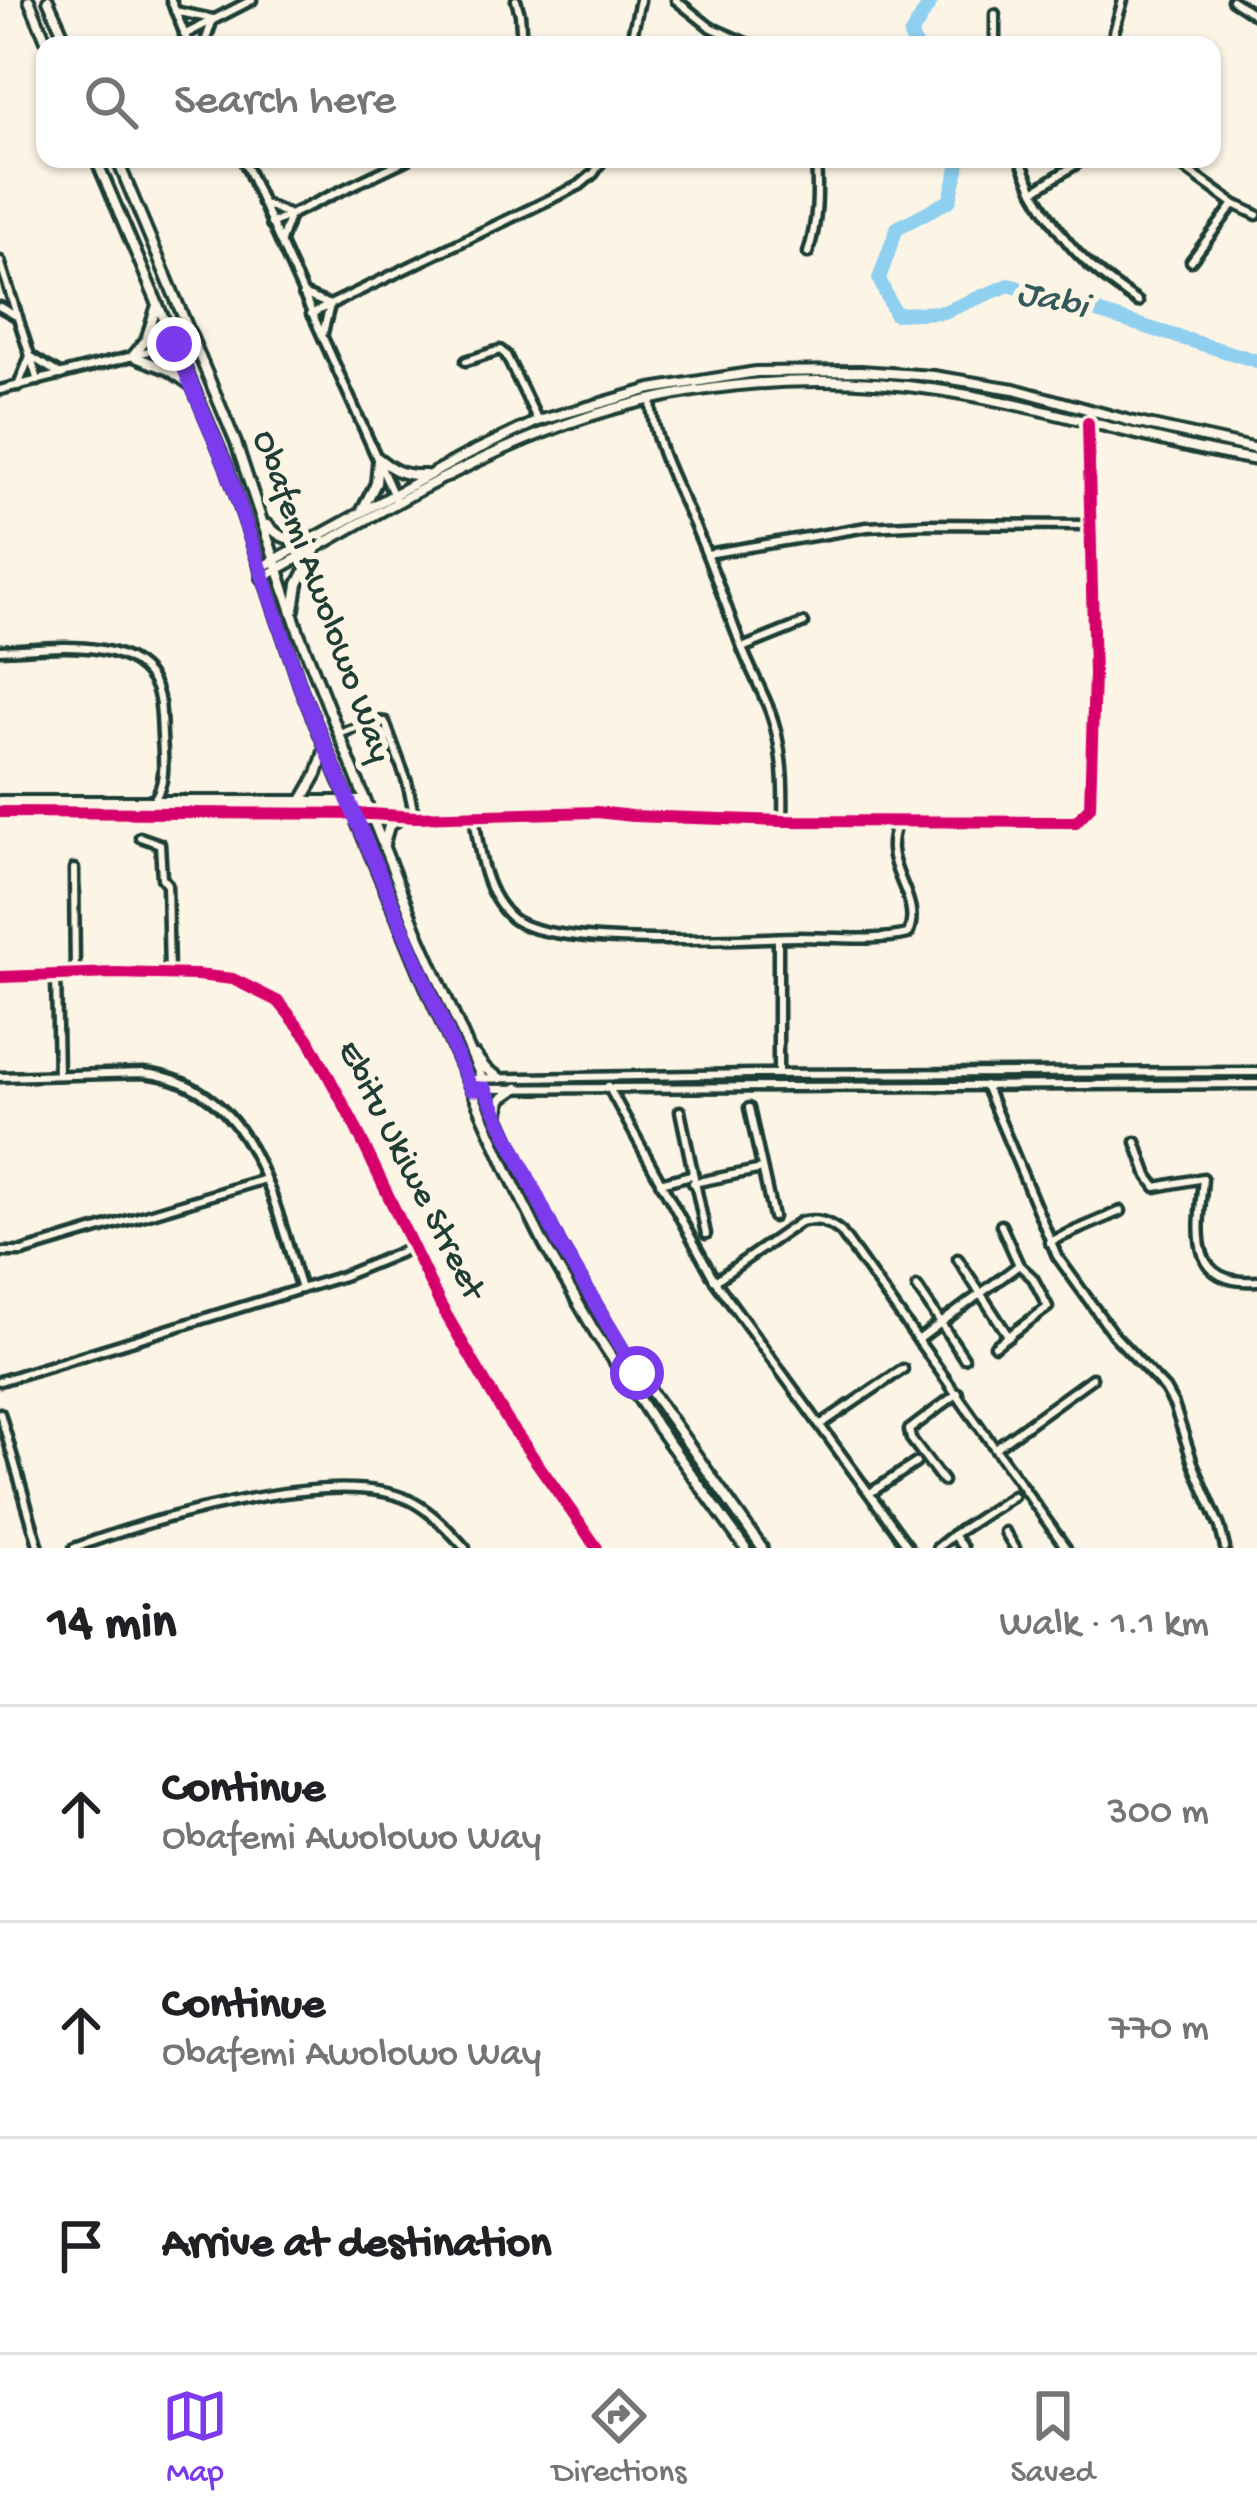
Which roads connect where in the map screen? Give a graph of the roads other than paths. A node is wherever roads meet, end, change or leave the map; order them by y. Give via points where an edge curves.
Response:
1 (28, 0) edge
2 (48, 0) edge
3 (171, 0) edge
4 (252, 0) edge
5 (516, 0) edge
6 (640, 0) edge
7 (676, 0) edge
8 (1123, 0) edge
9 (1232, 0) edge
10 (175, 11) junction
11 (995, 14) dead end
12 (1257, 16) edge
13 (213, 19) junction
14 (184, 34) joint
15 (44, 36) edge
16 (64, 36) edge
17 (207, 36) edge
18 (521, 36) edge
19 (632, 36) edge
20 (732, 36) edge
21 (995, 36) edge
22 (1114, 36) edge
23 (100, 168) edge
24 (121, 168) edge
25 (247, 168) edge
26 (389, 168) edge
27 (597, 168) edge
28 (817, 168) edge
29 (1025, 168) edge
30 (1070, 168) edge
31 (1184, 168) edge
32 (1034, 191) junction
33 (262, 203) junction
34 (1234, 204) junction
35 (290, 215) junction
36 (1257, 215) edge
37 (271, 224) junction
38 (280, 244) junction
39 (808, 254) dead end
40 (0, 261) edge
41 (1191, 261) dead end
42 (5, 277) junction
43 (0, 287) edge
44 (303, 294) junction
45 (11, 297) junction
46 (1138, 302) dead end
47 (158, 303) junction
48 (0, 304) edge
49 (330, 304) junction
50 (311, 314) junction
51 (18, 317) junction
52 (322, 336) junction
53 (190, 338) junction
54 (174, 344) junction
55 (30, 356) junction
56 (133, 356) junction
57 (466, 361) dead end
58 (62, 375) junction
59 (780, 376) junction
60 (38, 381) junction
61 (17, 386) junction
62 (193, 386) junction
63 (0, 390) edge
64 (651, 400) junction
65 (538, 421) junction
66 (1088, 423) junction
67 (1257, 449) edge
68 (378, 458) junction
69 (1257, 460) edge
70 (432, 474) junction
71 (395, 499) junction
72 (360, 513) junction
73 (262, 518) junction
74 (1091, 525) junction
75 (317, 542) junction
76 (707, 554) junction
77 (276, 565) junction
78 (261, 573) junction
79 (293, 617) junction
80 (804, 623) dead end
81 (742, 648) junction
82 (0, 650) edge
83 (338, 734) junction
84 (326, 747) junction
85 (163, 782) junction
86 (154, 800) junction
87 (182, 800) junction
88 (365, 800) junction
89 (0, 801) edge
90 (302, 802) junction
91 (349, 802) junction
92 (0, 812) edge
93 (371, 814) junction
94 (355, 815) junction
95 (473, 815) junction
96 (402, 817) junction
97 (415, 817) junction
98 (783, 821) junction
99 (897, 821) junction
100 (140, 838) dead end
101 (383, 845) junction
102 (74, 869) dead end
103 (778, 938) junction
104 (169, 975) junction
105 (75, 976) junction
106 (0, 977) edge
107 (56, 977) junction
108 (463, 1037) junction
109 (1257, 1072) edge
110 (778, 1074) junction
111 (58, 1076) junction
112 (0, 1077) edge
113 (481, 1078) junction
114 (500, 1078) junction
115 (603, 1078) junction
116 (469, 1084) junction
117 (1257, 1084) edge
118 (985, 1085) junction
119 (608, 1087) junction
120 (517, 1088) junction
121 (485, 1089) junction
122 (749, 1108) dead end
123 (680, 1111) dead end
124 (500, 1120) junction
125 (1136, 1142) dead end
126 (763, 1168) junction
127 (266, 1179) junction
128 (692, 1179) junction
129 (660, 1183) junction
130 (1121, 1211) dead end
131 (773, 1217) dead end
132 (1001, 1226) dead end
133 (706, 1234) dead end
134 (1049, 1242) junction
135 (411, 1248) junction
136 (0, 1252) edge
137 (958, 1258) dead end
138 (1019, 1265) junction
139 (715, 1281) junction
140 (1257, 1281) edge
141 (917, 1287) dead end
142 (301, 1289) junction
143 (980, 1294) junction
144 (940, 1323) junction
145 (1009, 1336) junction
146 (918, 1340) junction
147 (995, 1346) dead end
148 (964, 1358) dead end
149 (903, 1369) dead end
150 (1092, 1378) dead end
151 (0, 1382) edge
152 (958, 1394) junction
153 (0, 1413) edge
154 (820, 1425) junction
155 (10, 1448) junction
156 (995, 1448) junction
157 (0, 1451) edge
158 (916, 1463) dead end
159 (943, 1481) dead end
160 (870, 1493) junction
161 (1013, 1496) dead end
162 (1005, 1532) dead end
163 (953, 1535) junction
164 (39, 1548) edge
165 (74, 1548) edge
166 (465, 1548) edge
167 (597, 1548) edge
168 (745, 1548) edge
169 (762, 1548) edge
170 (908, 1548) edge
171 (937, 1548) edge
172 (963, 1548) edge
173 (1015, 1548) edge
174 (1066, 1548) edge
175 (1226, 1548) edge

1 - 15 main road
2 - 16 main road
3 - 10 street
4 - 13 street
5 - 18 street
6 - 19 street
7 - 20 street
8 - 22 street
9 - 12 street
10 - 13 street
10 - 14 street
11 - 21 street
13 - 14 street
13 - 17 street
23 - 47 main road, Obafemi Awolowo Way
24 - 53 main road, Obafemi Awolowo Way
25 - 33 street
26 - 35 street
27 - 49 street via 580,185
28 - 39 street
29 - 32 street
30 - 32 street
31 - 34 street
32 - 46 street via 1077,256
33 - 35 street
33 - 37 street
34 - 36 street
34 - 41 street
35 - 37 street
35 - 38 street
37 - 38 street
38 - 44 street
40 - 42 street
42 - 43 street
42 - 45 street
44 - 49 street
44 - 50 street
45 - 48 street
45 - 51 street
47 - 54 main road, Obafemi Awolowo Way
47 - 56 main road
48 - 51 street
49 - 50 street
49 - 52 street
50 - 52 street
51 - 55 street
52 - 68 street
53 - 54 street
53 - 73 main road, Obafemi Awolowo Way
54 - 56 street
54 - 62 main road, Obafemi Awolowo Way
55 - 58 street
55 - 60 street
55 - 61 street
56 - 58 street
56 - 62 main road
57 - 65 street via 506,355
58 - 60 street
59 - 64 main road
59 - 65 main road via 756,372 652,389
59 - 66 main road via 933,389
59 - 67 main road via 933,376
60 - 61 street
61 - 63 street
62 - 78 main road, Obafemi Awolowo Way
64 - 71 main road via 542,433
64 - 76 street via 664,456
65 - 70 main road
66 - 69 main road
66 - 74 street
68 - 70 main road via 405,475
68 - 71 street
68 - 72 main road
70 - 71 main road
71 - 72 main road
71 - 75 main road
72 - 75 main road
73 - 75 main road via 283,537
73 - 77 main road, Obafemi Awolowo Way
74 - 76 street via 867,527
74 - 99 street via 1088,811 1076,822
75 - 77 main road
75 - 79 main road
76 - 81 street
77 - 78 main road
77 - 79 main road, Obafemi Awolowo Way
78 - 84 main road, Obafemi Awolowo Way
79 - 83 main road, Obafemi Awolowo Way
80 - 81 street
81 - 98 street via 781,752
82 - 85 street via 96,649 142,669 159,694
83 - 88 main road, Obafemi Awolowo Way
83 - 97 street via 385,722
84 - 90 main road
84 - 91 main road, Obafemi Awolowo Way
85 - 86 street
85 - 87 street
86 - 87 main road
86 - 89 main road
87 - 90 main road
88 - 91 main road
88 - 93 main road, Obafemi Awolowo Way
90 - 91 main road
91 - 94 main road, Obafemi Awolowo Way
92 - 94 main road
93 - 94 main road
93 - 96 street
93 - 101 main road, Obafemi Awolowo Way
94 - 116 main road, Obafemi Awolowo Way
95 - 97 street
95 - 98 street
95 - 103 street via 483,870 509,916 524,926 655,940
96 - 97 street
96 - 101 main road
98 - 99 street
99 - 103 street via 892,853 911,908 908,934
100 - 104 street via 160,844
101 - 108 main road, Obafemi Awolowo Way
102 - 105 street
103 - 110 street
104 - 105 street, Ebitu Ukiwe Street
104 - 135 street, Ebitu Ukiwe Street via 233,979 290,1013 353,1122
105 - 107 street, Ebitu Ukiwe Street
106 - 107 street, Ebitu Ukiwe Street
107 - 111 street
108 - 113 main road, Obafemi Awolowo Way
108 - 114 main road
109 - 110 street
110 - 115 street
111 - 112 street
111 - 127 street via 182,1080 234,1120
113 - 114 street
113 - 116 street
113 - 121 main road, Obafemi Awolowo Way
114 - 115 street
115 - 119 street
116 - 121 street
116 - 168 main road, Obafemi Awolowo Way via 586,1317
117 - 118 street
118 - 119 street
118 - 134 street
119 - 120 street
119 - 129 street
120 - 121 street
120 - 124 main road via 501,1099
121 - 124 main road, Obafemi Awolowo Way
122 - 126 street
123 - 128 street
124 - 169 main road, Obafemi Awolowo Way via 619,1346
125 - 140 street via 1156,1187 1203,1178 1200,1241 1216,1275
126 - 128 street
126 - 131 street
127 - 136 street
127 - 142 street
128 - 129 street
128 - 133 street
129 - 139 street
130 - 134 street
132 - 138 street
134 - 175 street via 1112,1334 1165,1389
135 - 142 street
135 - 167 street, Ebitu Ukiwe Street via 507,1420
137 - 143 street
138 - 143 street
138 - 145 street via 1048,1307
139 - 146 street via 814,1219 841,1232
139 - 154 street
141 - 144 street
142 - 151 street
143 - 144 street
143 - 145 street
144 - 146 street
144 - 148 street
145 - 147 street
146 - 152 street
149 - 154 street
150 - 156 street
152 - 156 street
152 - 159 street via 909,1430
153 - 155 street
154 - 160 street
155 - 157 street
155 - 164 street
156 - 174 street
158 - 160 street
160 - 170 street
161 - 163 street
162 - 173 street
163 - 171 street
163 - 172 street
165 - 166 street via 230,1501 327,1489 409,1500

